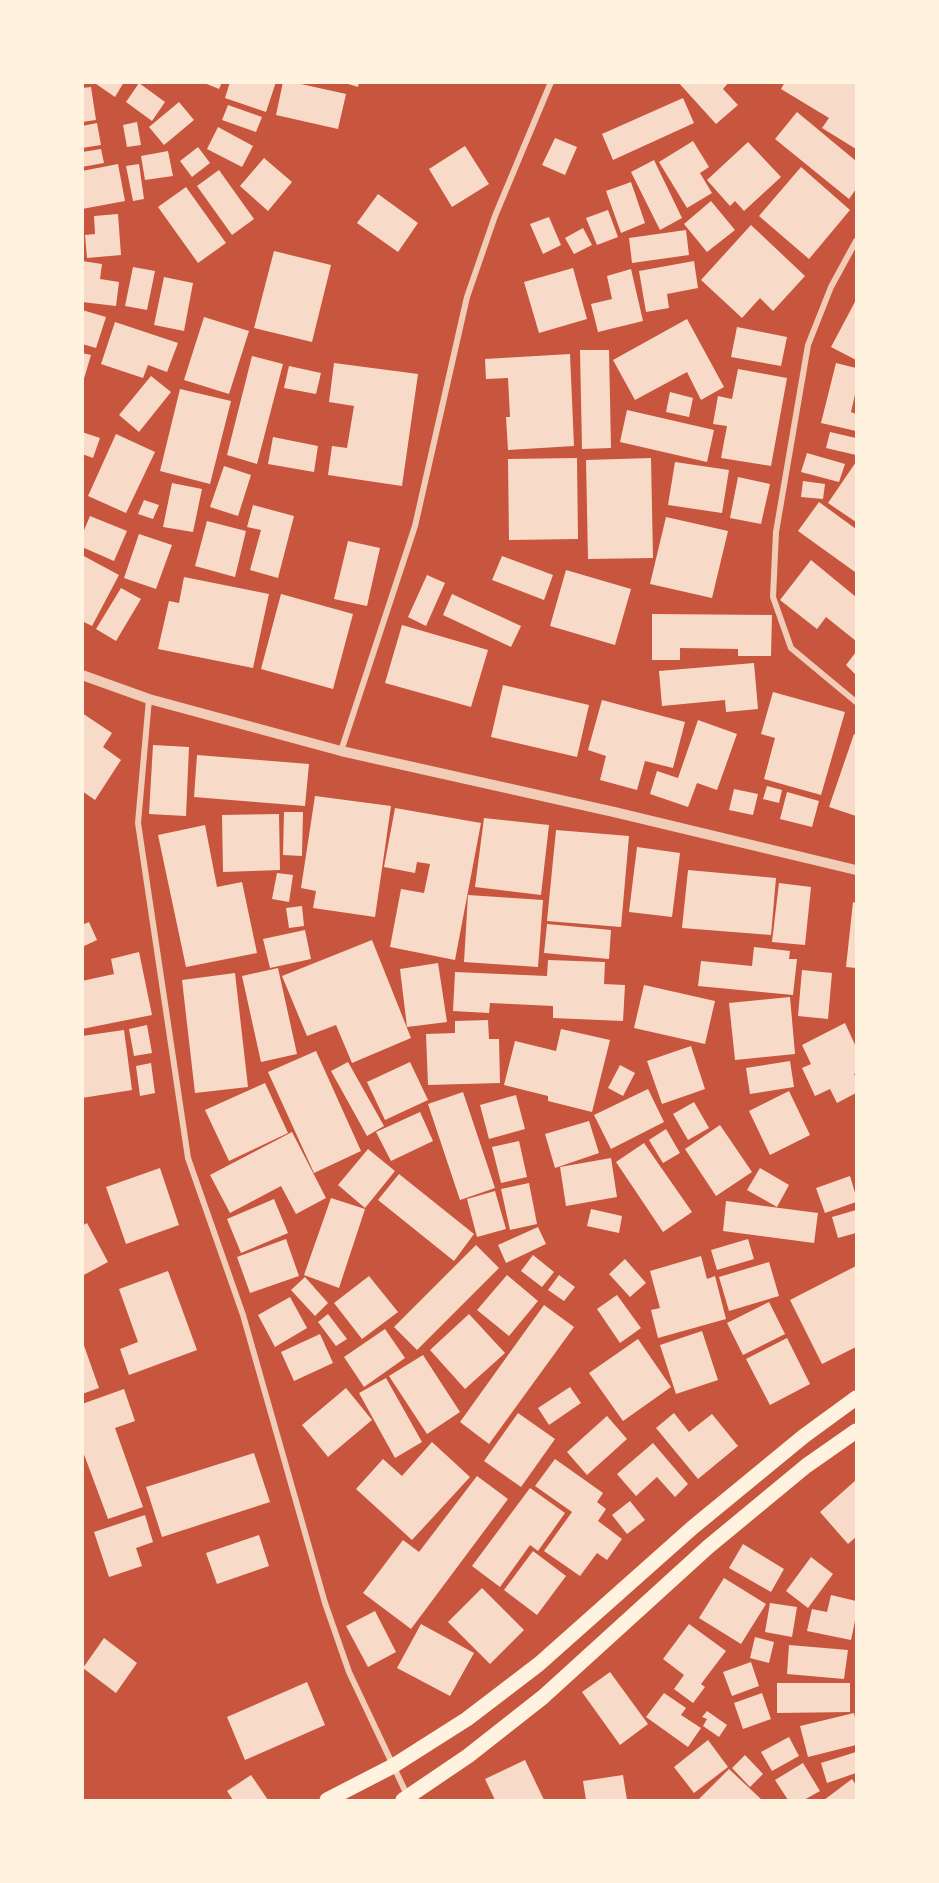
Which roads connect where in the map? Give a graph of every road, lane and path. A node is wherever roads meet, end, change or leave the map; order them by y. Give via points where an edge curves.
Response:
1 (551, 82) edge
2 (856, 241) edge
3 (82, 675) edge
4 (150, 699) junction
5 (856, 702) edge
6 (341, 751) junction
7 (856, 870) edge
8 (856, 1398) edge
9 (856, 1431) edge
10 (393, 1766) junction
11 (406, 1799) edge
12 (327, 1800) edge

1 - 6 street via 495,216 467,297 415,526
2 - 5 street via 831,287 808,345 776,532 773,597 791,648
3 - 4 street
4 - 6 street
4 - 10 street via 138,823 188,1158 243,1315 325,1603 349,1672
6 - 7 street
8 - 10 main road via 692,1528 540,1664 467,1719
9 - 11 main road via 806,1466 708,1547 543,1697
10 - 11 street
10 - 12 main road

